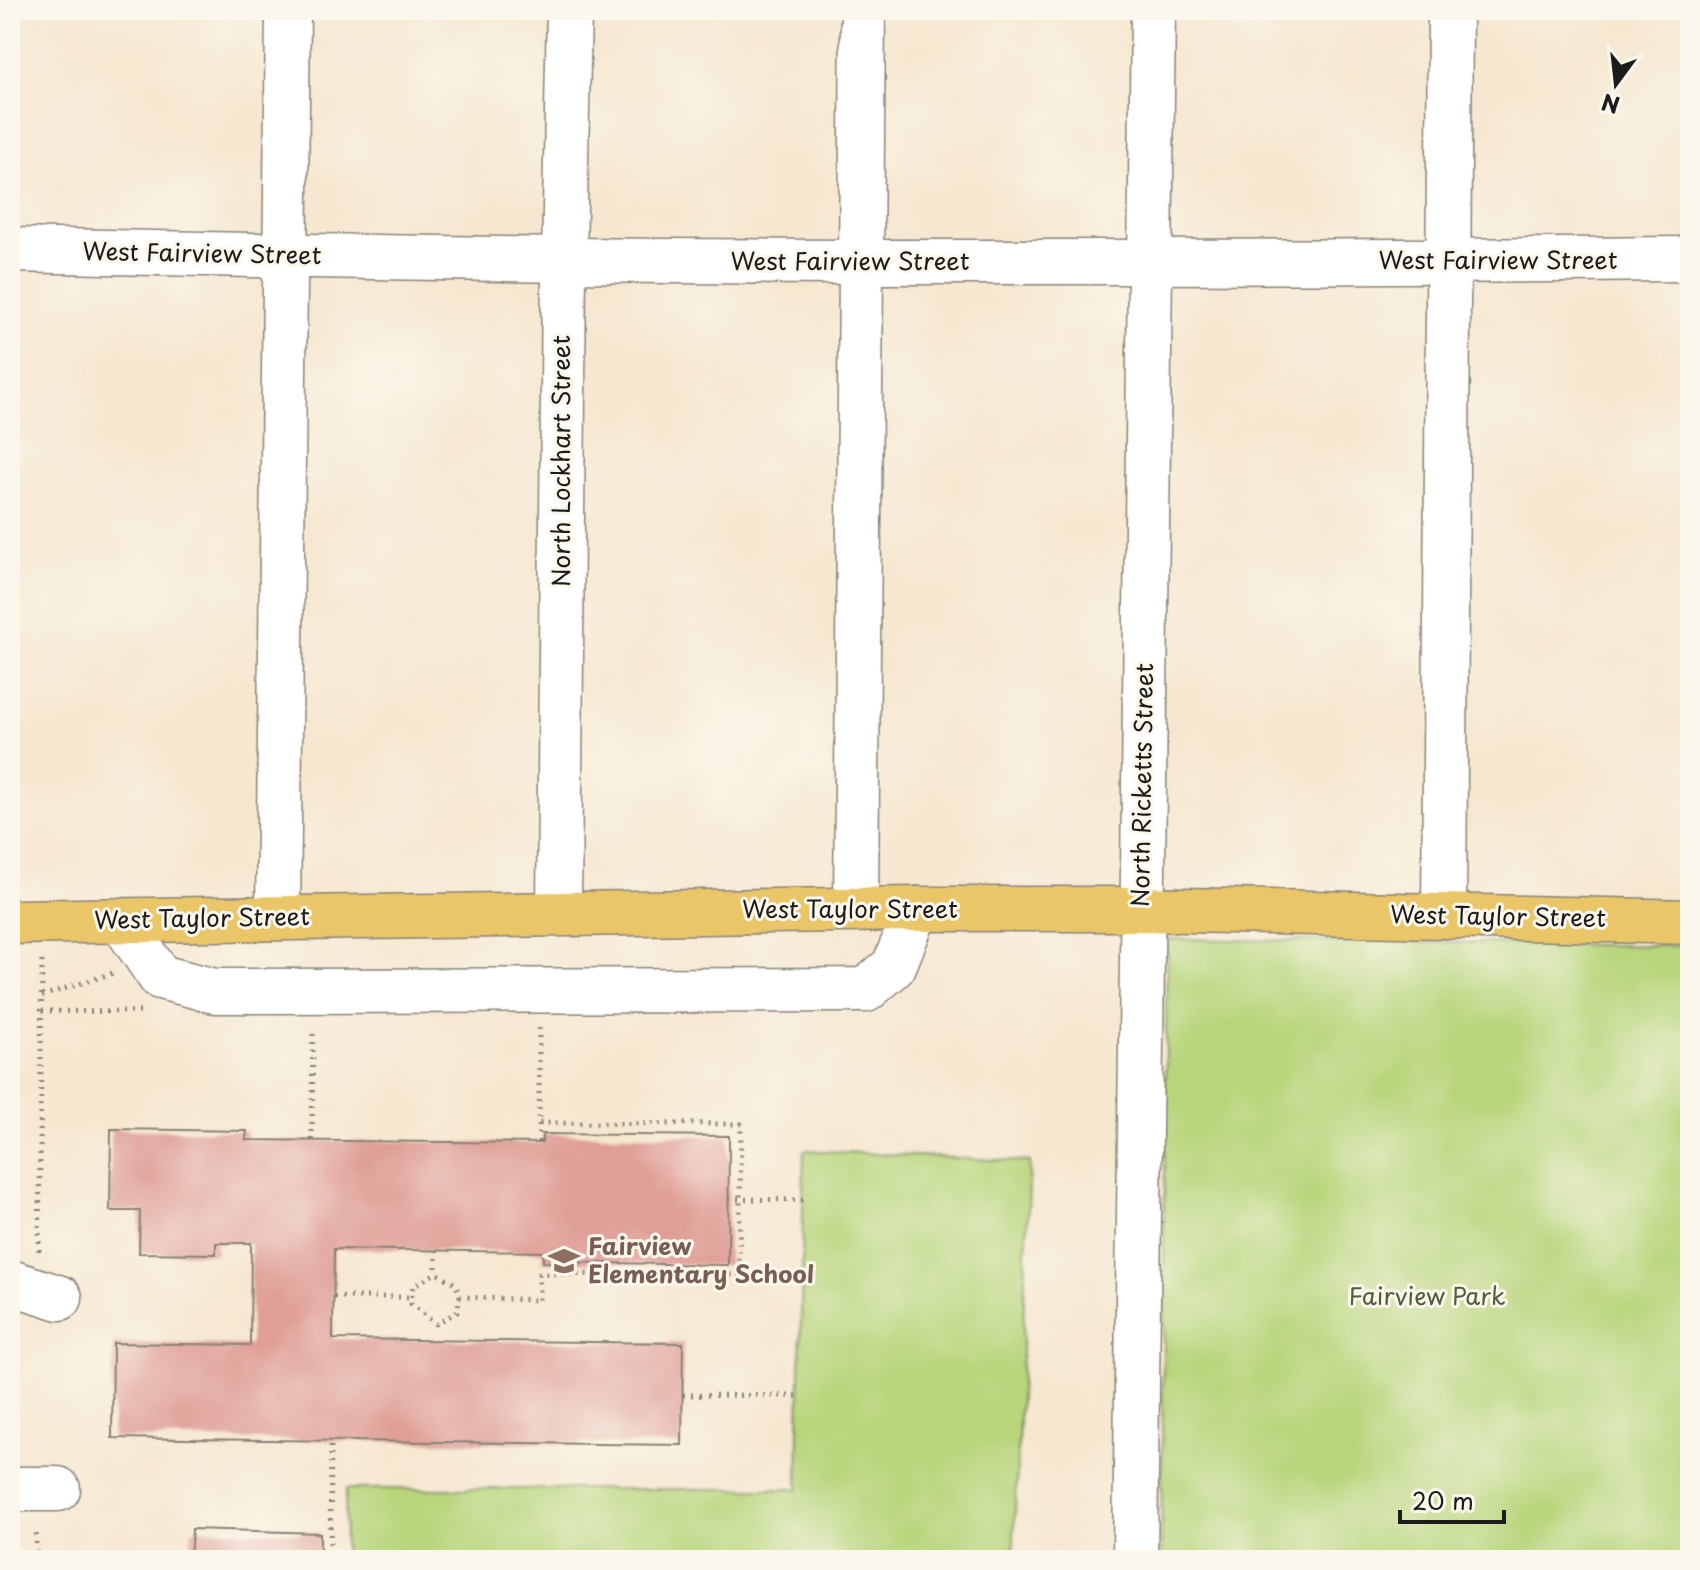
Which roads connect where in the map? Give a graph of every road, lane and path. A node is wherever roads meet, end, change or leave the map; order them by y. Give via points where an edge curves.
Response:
1 (288, 10) edge
2 (569, 10) edge
3 (863, 10) edge
4 (1153, 10) edge
5 (1450, 10) edge
6 (10, 250) edge
7 (285, 255) junction
8 (1690, 259) edge
9 (564, 260) junction
10 (1448, 261) junction
11 (861, 262) junction
12 (1149, 263) junction
13 (856, 909) junction
14 (917, 909) junction
15 (1142, 909) junction
16 (559, 912) junction
17 (1444, 916) junction
18 (278, 917) junction
19 (121, 920) junction
20 (20, 922) edge
21 (1690, 922) edge
22 (150, 961) junction
23 (313, 991) junction
24 (539, 991) junction
25 (42, 996) junction
26 (539, 1123) junction
27 (312, 1140) dead end
28 (539, 1143) dead end
29 (740, 1198) junction
30 (729, 1199) dead end
31 (803, 1200) dead end
32 (436, 1250) dead end
33 (25, 1269) edge
34 (436, 1273) junction
35 (334, 1297) dead end
36 (412, 1297) junction
37 (460, 1297) junction
38 (60, 1298) dead end
39 (683, 1395) dead end
40 (800, 1396) dead end
41 (331, 1440) dead end
42 (35, 1500) edge
43 (36, 1560) edge
44 (330, 1560) edge
45 (1135, 1560) edge

1 - 7 street
2 - 9 street, North Lockhart Street
3 - 11 street
4 - 12 street, North Ricketts Street
5 - 10 street
6 - 7 street, West Fairview Street
7 - 9 street, West Fairview Street
7 - 18 street
8 - 10 street, West Fairview Street
9 - 11 street, West Fairview Street
9 - 16 street, North Lockhart Street
10 - 12 street, West Fairview Street
10 - 17 street
11 - 12 street, West Fairview Street
11 - 13 street
12 - 15 street, North Ricketts Street
13 - 14 main road, West Taylor Street
13 - 16 main road, West Taylor Street
14 - 15 main road, West Taylor Street
14 - 24 street via 894,966 866,990
15 - 17 main road, West Taylor Street
15 - 45 street, North Ricketts Street
16 - 18 main road, West Taylor Street
17 - 21 main road, West Taylor Street
18 - 19 main road, West Taylor Street
19 - 20 main road, West Taylor Street
19 - 22 street
20 - 25 path via 42,962
22 - 23 street via 160,977 215,991
22 - 25 path
23 - 24 street
23 - 27 path
24 - 26 path
25 - 33 path
26 - 28 path
26 - 29 path via 741,1124
29 - 30 path
29 - 31 path
29 - 37 path via 739,1275 539,1274 539,1300
32 - 34 path
33 - 38 street
34 - 36 path via 413,1286
34 - 37 path via 456,1284
35 - 36 path
36 - 37 path via 411,1304 436,1324 457,1312
39 - 40 path
41 - 44 path
42 - 43 path

